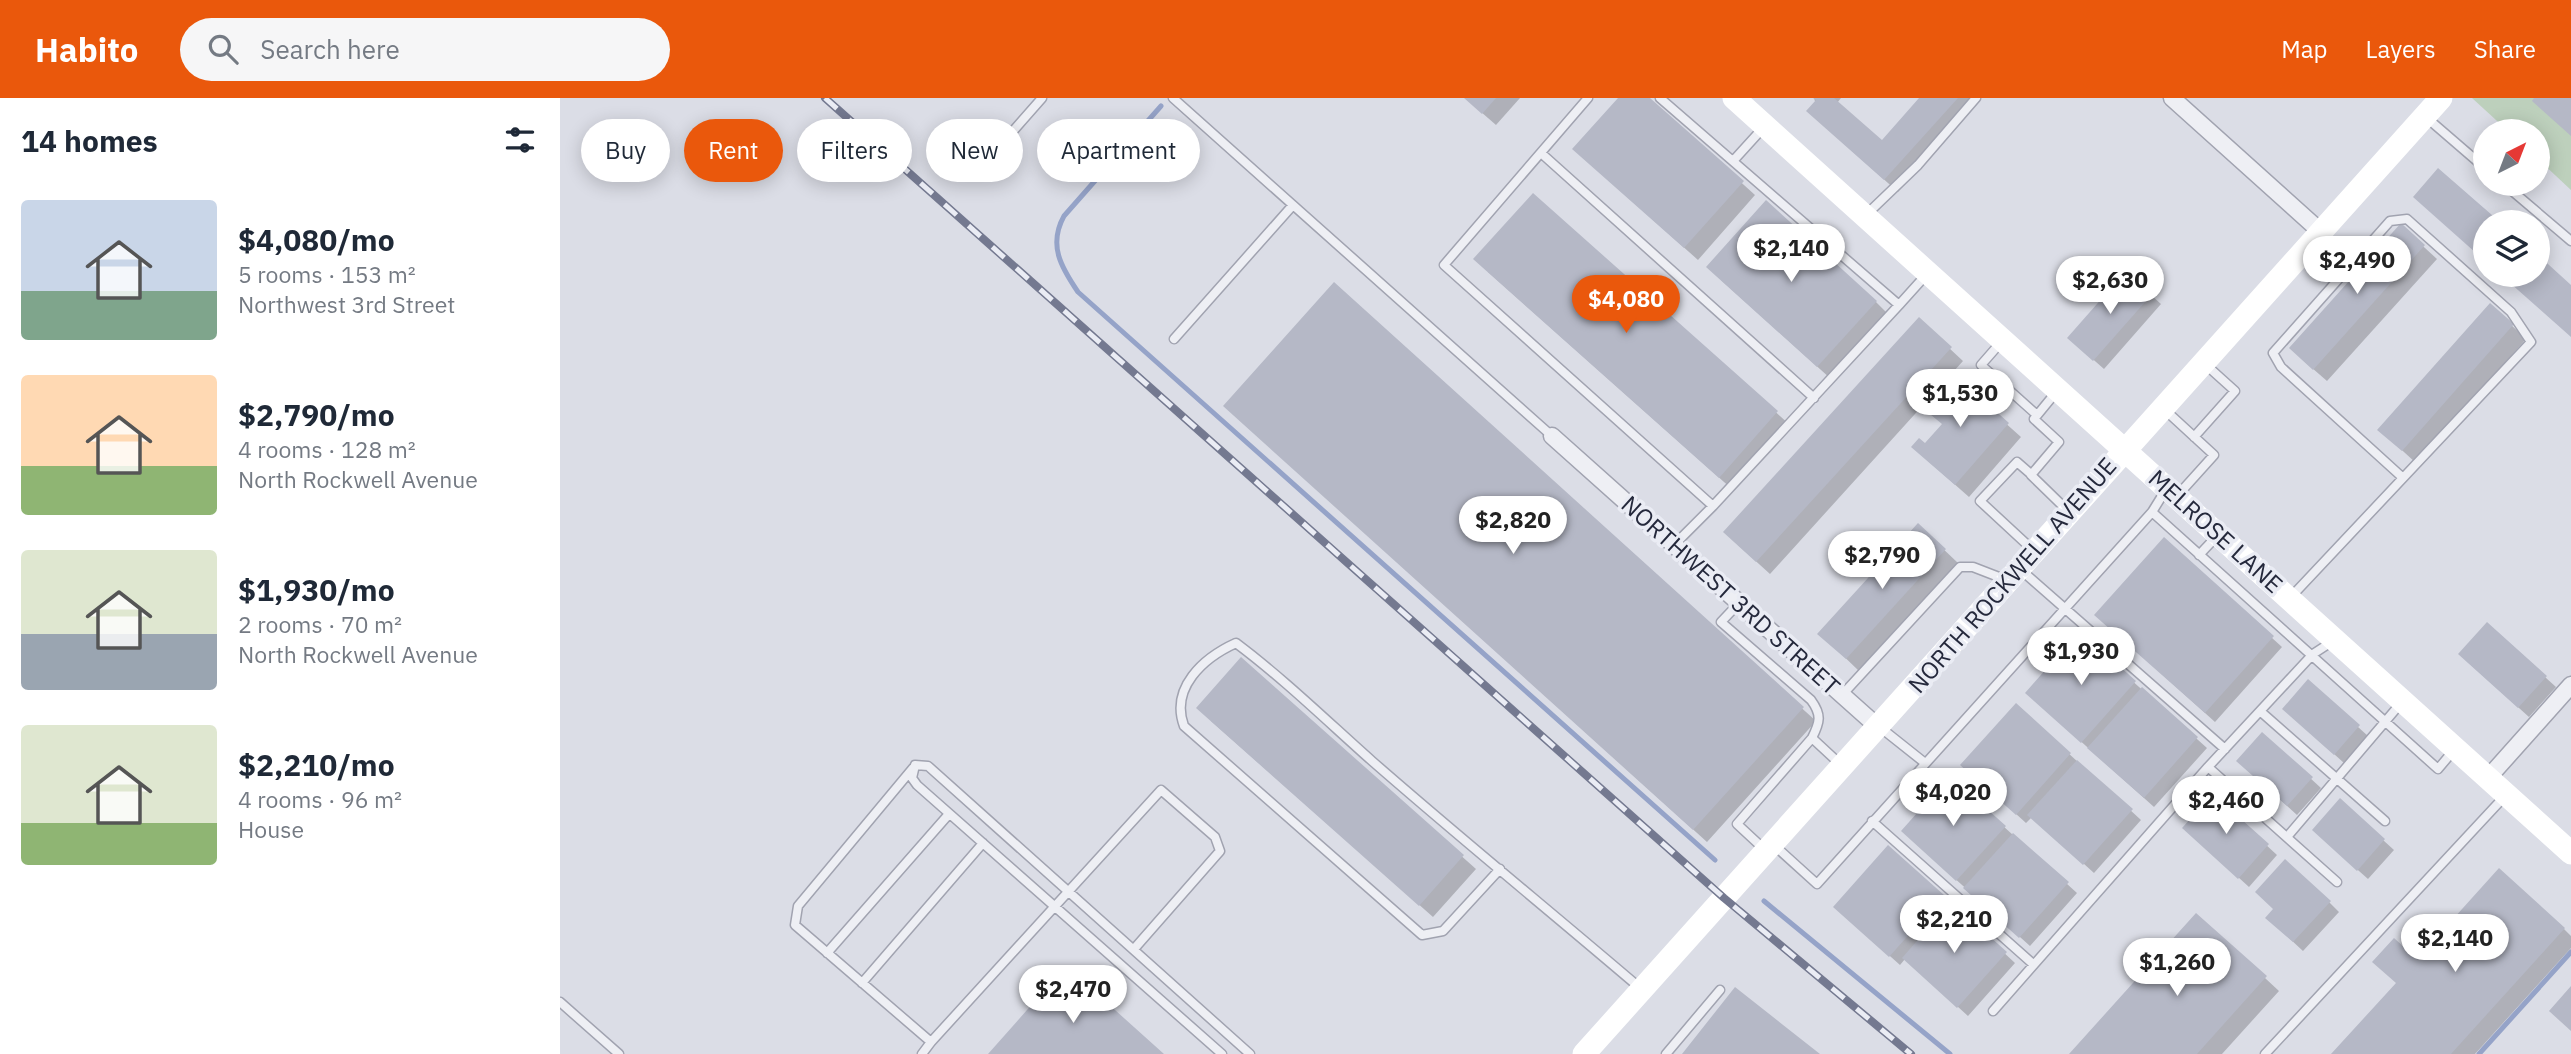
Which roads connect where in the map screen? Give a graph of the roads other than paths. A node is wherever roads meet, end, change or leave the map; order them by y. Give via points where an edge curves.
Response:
1 (1042, 98) edge
2 (1174, 98) edge
3 (1588, 98) edge
4 (1660, 98) edge
5 (1976, 98) edge
6 (2172, 98) edge
7 (2441, 98) edge
8 (1740, 100) edge
9 (2425, 117) junction
10 (1023, 120) edge
11 (1765, 126) junction
12 (1541, 153) junction
13 (2473, 158) edge
14 (1733, 162) junction
15 (2518, 196) edge
16 (1293, 205) junction
17 (1866, 215) junction
18 (2321, 232) junction
19 (2571, 241) edge
20 (1929, 272) junction
21 (1899, 305) junction
22 (1174, 339) dead end
23 (2004, 339) junction
24 (2202, 362) junction
25 (2059, 389) junction
26 (1814, 398) junction
27 (2162, 407) junction
28 (2038, 415) junction
29 (1552, 436) joint
30 (2194, 437) junction
31 (2124, 448) junction
32 (2032, 475) junction
33 (2402, 477) junction
34 (2172, 492) junction
35 (1713, 506) junction
36 (2068, 511) junction
37 (2152, 512) junction
38 (2219, 534) junction
39 (1674, 545) junction
40 (2199, 555) junction
41 (2020, 566) junction
42 (2290, 598) junction
43 (1739, 603) junction
44 (2065, 606) junction
45 (2335, 639) junction
46 (2313, 654) junction
47 (2571, 685) edge
48 (1843, 695) junction
49 (2403, 701) junction
50 (2260, 711) junction
51 (2385, 722) junction
52 (1878, 727) junction
53 (1812, 738) junction
54 (2455, 748) junction
55 (2225, 749) junction
56 (1925, 763) junction
57 (1843, 766) junction
58 (2208, 767) junction
59 (913, 768) junction
60 (2337, 778) junction
61 (2488, 778) junction
62 (2506, 794) junction
63 (949, 814) junction
64 (1872, 821) junction
65 (2385, 821) dead end
66 (2287, 837) junction
67 (983, 843) junction
68 (1770, 848) junction
69 (2571, 853) edge
70 (1500, 869) junction
71 (2337, 882) dead end
72 (1067, 892) junction
73 (1055, 906) junction
74 (1134, 949) junction
75 (827, 953) junction
76 (2033, 964) junction
77 (862, 983) junction
78 (1642, 990) junction
79 (1720, 990) dead end
80 (560, 1002) edge
81 (1201, 1010) junction
82 (1993, 1011) dead end
83 (1189, 1025) junction
84 (931, 1042) junction
85 (615, 1053) edge
86 (1586, 1053) edge
87 (922, 1054) edge
88 (1222, 1054) edge
89 (1250, 1054) edge
90 (1666, 1054) edge
91 (2265, 1054) edge

1 - 10 lane
2 - 16 lane
3 - 12 lane
4 - 14 lane
5 - 17 lane via 1918,165
6 - 18 street
7 - 9 main road, NORTH ROCKWELL AVENUE
8 - 11 main road, MELROSE LANE
9 - 13 lane
9 - 18 main road, NORTH ROCKWELL AVENUE
11 - 14 lane
11 - 17 main road, MELROSE LANE
12 - 26 lane
12 - 35 lane via 1444,265
14 - 21 lane
15 - 19 lane
16 - 22 lane
16 - 29 lane
17 - 20 main road, MELROSE LANE
18 - 24 main road, NORTH ROCKWELL AVENUE
20 - 21 lane
20 - 23 main road, MELROSE LANE
21 - 26 lane
23 - 25 main road, MELROSE LANE
23 - 28 lane via 1981,365
24 - 27 main road, NORTH ROCKWELL AVENUE
24 - 30 lane via 2235,391
25 - 28 lane
25 - 31 main road, MELROSE LANE
26 - 35 lane
27 - 30 lane
27 - 31 main road, NORTH ROCKWELL AVENUE
28 - 32 lane via 2034,419 2059,442
29 - 39 street, NORTHWEST 3RD STREET
30 - 34 lane via 2214,455
31 - 34 main road, MELROSE LANE
31 - 36 main road, NORTH ROCKWELL AVENUE
32 - 36 lane
32 - 41 lane via 2017,461 1980,501
33 - 33 lane via 2530,342 2511,312 2407,219 2390,221 2273,353 2281,367
33 - 42 lane
34 - 37 lane
34 - 38 main road, MELROSE LANE
35 - 39 lane
36 - 41 main road, NORTH ROCKWELL AVENUE
37 - 40 lane
37 - 44 lane
38 - 40 lane
38 - 42 main road, MELROSE LANE
39 - 43 street, NORTHWEST 3RD STREET
40 - 46 lane
41 - 44 lane
41 - 48 lane via 1959,567
41 - 52 main road, NORTH ROCKWELL AVENUE
42 - 45 main road, MELROSE LANE
43 - 48 street, NORTHWEST 3RD STREET
43 - 53 lane via 1721,622 1811,700 1820,721
44 - 55 lane
44 - 56 lane
45 - 46 lane
45 - 49 main road, MELROSE LANE
46 - 50 lane
46 - 51 lane
47 - 61 street
48 - 52 street, NORTHWEST 3RD STREET
49 - 51 lane
49 - 54 main road, MELROSE LANE
50 - 55 lane
50 - 60 lane
51 - 54 lane via 2438,769
51 - 60 lane
52 - 56 lane
52 - 57 main road, NORTH ROCKWELL AVENUE
53 - 57 lane
53 - 68 lane via 1737,824
54 - 61 main road, MELROSE LANE
55 - 58 lane
56 - 64 lane
57 - 68 main road, NORTH ROCKWELL AVENUE
58 - 66 lane
58 - 76 lane
59 - 63 lane via 917,785
59 - 72 lane via 924,763 928,766
59 - 75 lane via 798,906 795,925
60 - 65 lane
60 - 66 lane
61 - 62 main road, MELROSE LANE
62 - 69 main road, MELROSE LANE
62 - 91 lane
63 - 67 lane
63 - 75 lane
64 - 68 lane via 1817,884
64 - 76 lane
66 - 71 lane
67 - 73 lane
67 - 77 lane
68 - 78 main road, NORTH ROCKWELL AVENUE
70 - 70 lane via 1236,643 1215,652 1181,691 1179,710 1184,726 1422,935 1443,931
70 - 78 lane
72 - 73 lane
72 - 74 lane
72 - 74 lane via 1156,792 1167,793 1216,837 1220,851
73 - 83 lane
73 - 84 lane
74 - 81 lane
75 - 77 lane
76 - 82 lane
77 - 84 lane
78 - 86 main road, NORTH ROCKWELL AVENUE
79 - 90 lane
80 - 85 lane
81 - 83 lane
81 - 89 lane
83 - 88 lane
84 - 87 lane

